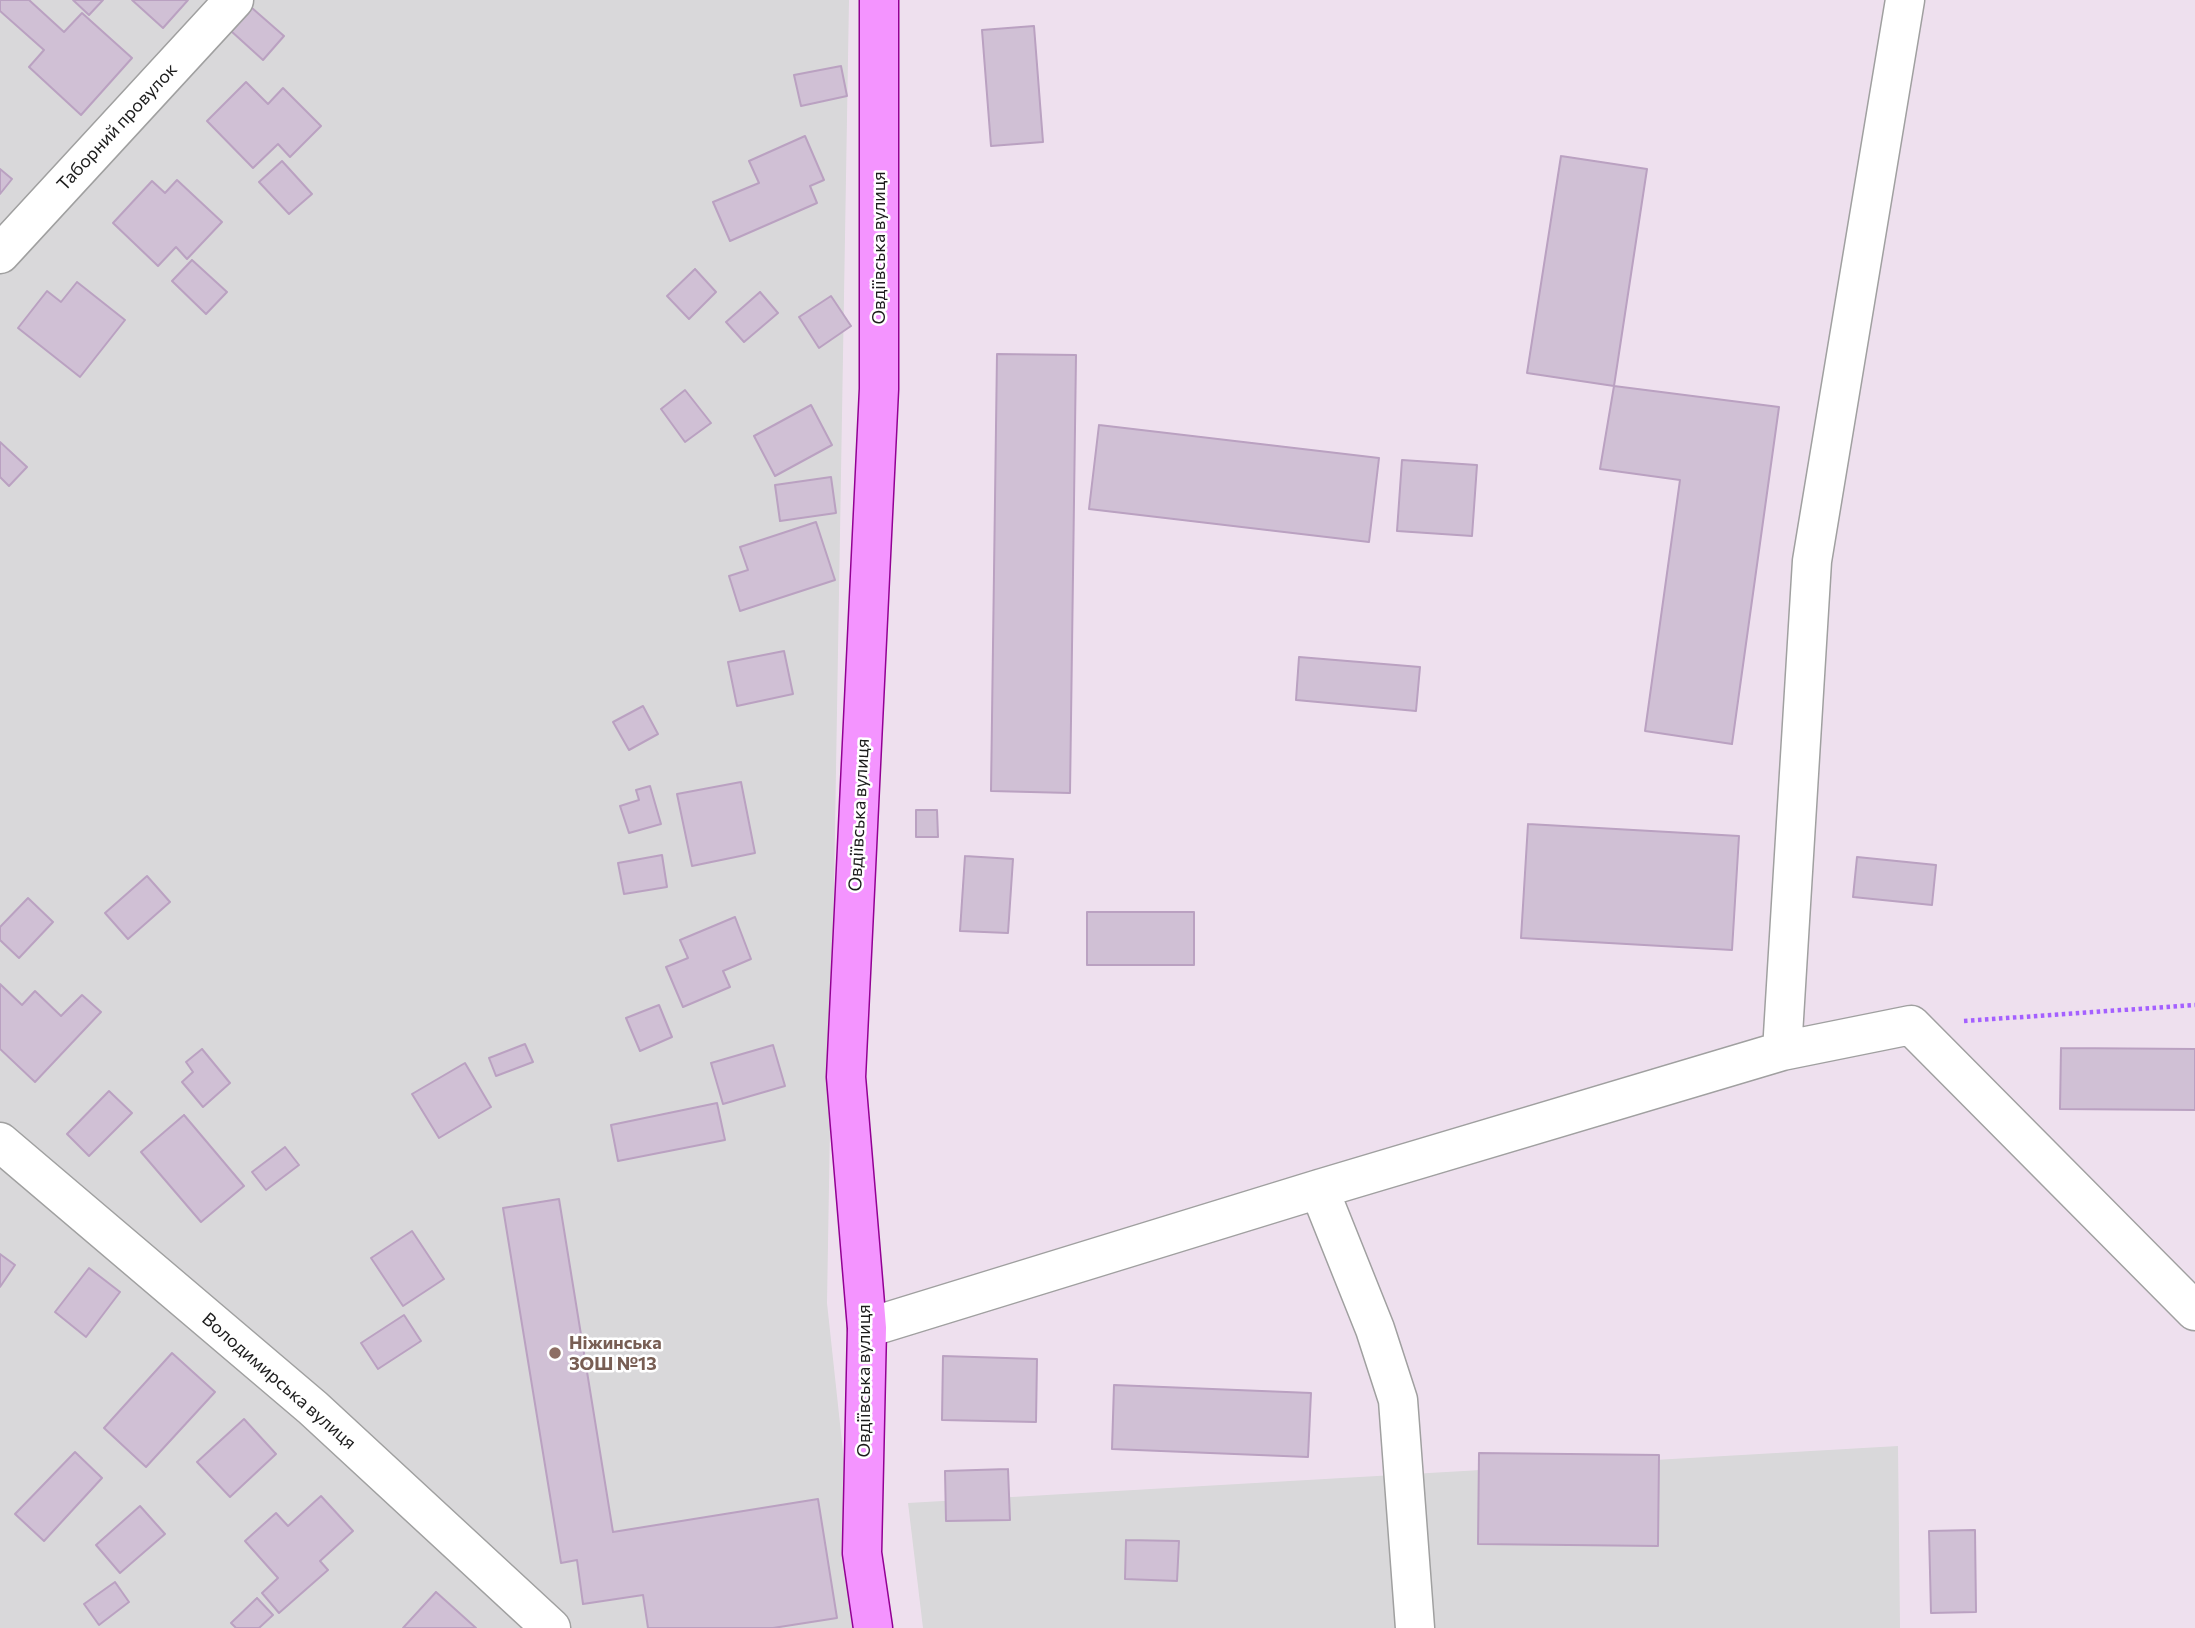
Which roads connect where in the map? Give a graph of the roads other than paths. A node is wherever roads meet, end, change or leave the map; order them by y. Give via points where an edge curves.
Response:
1 (234, 0) edge
2 (879, 0) edge
3 (1905, 0) edge
4 (0, 254) edge
5 (1782, 1051) junction
6 (0, 1142) edge
7 (1319, 1189) junction
8 (2195, 1311) edge
9 (867, 1328) junction
10 (551, 1628) edge
11 (873, 1628) edge
12 (1415, 1628) edge

1 - 4 street, Таборний провулок
2 - 9 main road, Овдіївська вулиця via 878,389 846,1077
3 - 5 street via 1812,561
5 - 7 street
5 - 8 street via 1911,1025
6 - 10 street, Володимирська вулиця via 313,1408
7 - 9 street
7 - 12 street via 1398,1400
9 - 11 main road, Овдіївська вулиця via 862,1553

